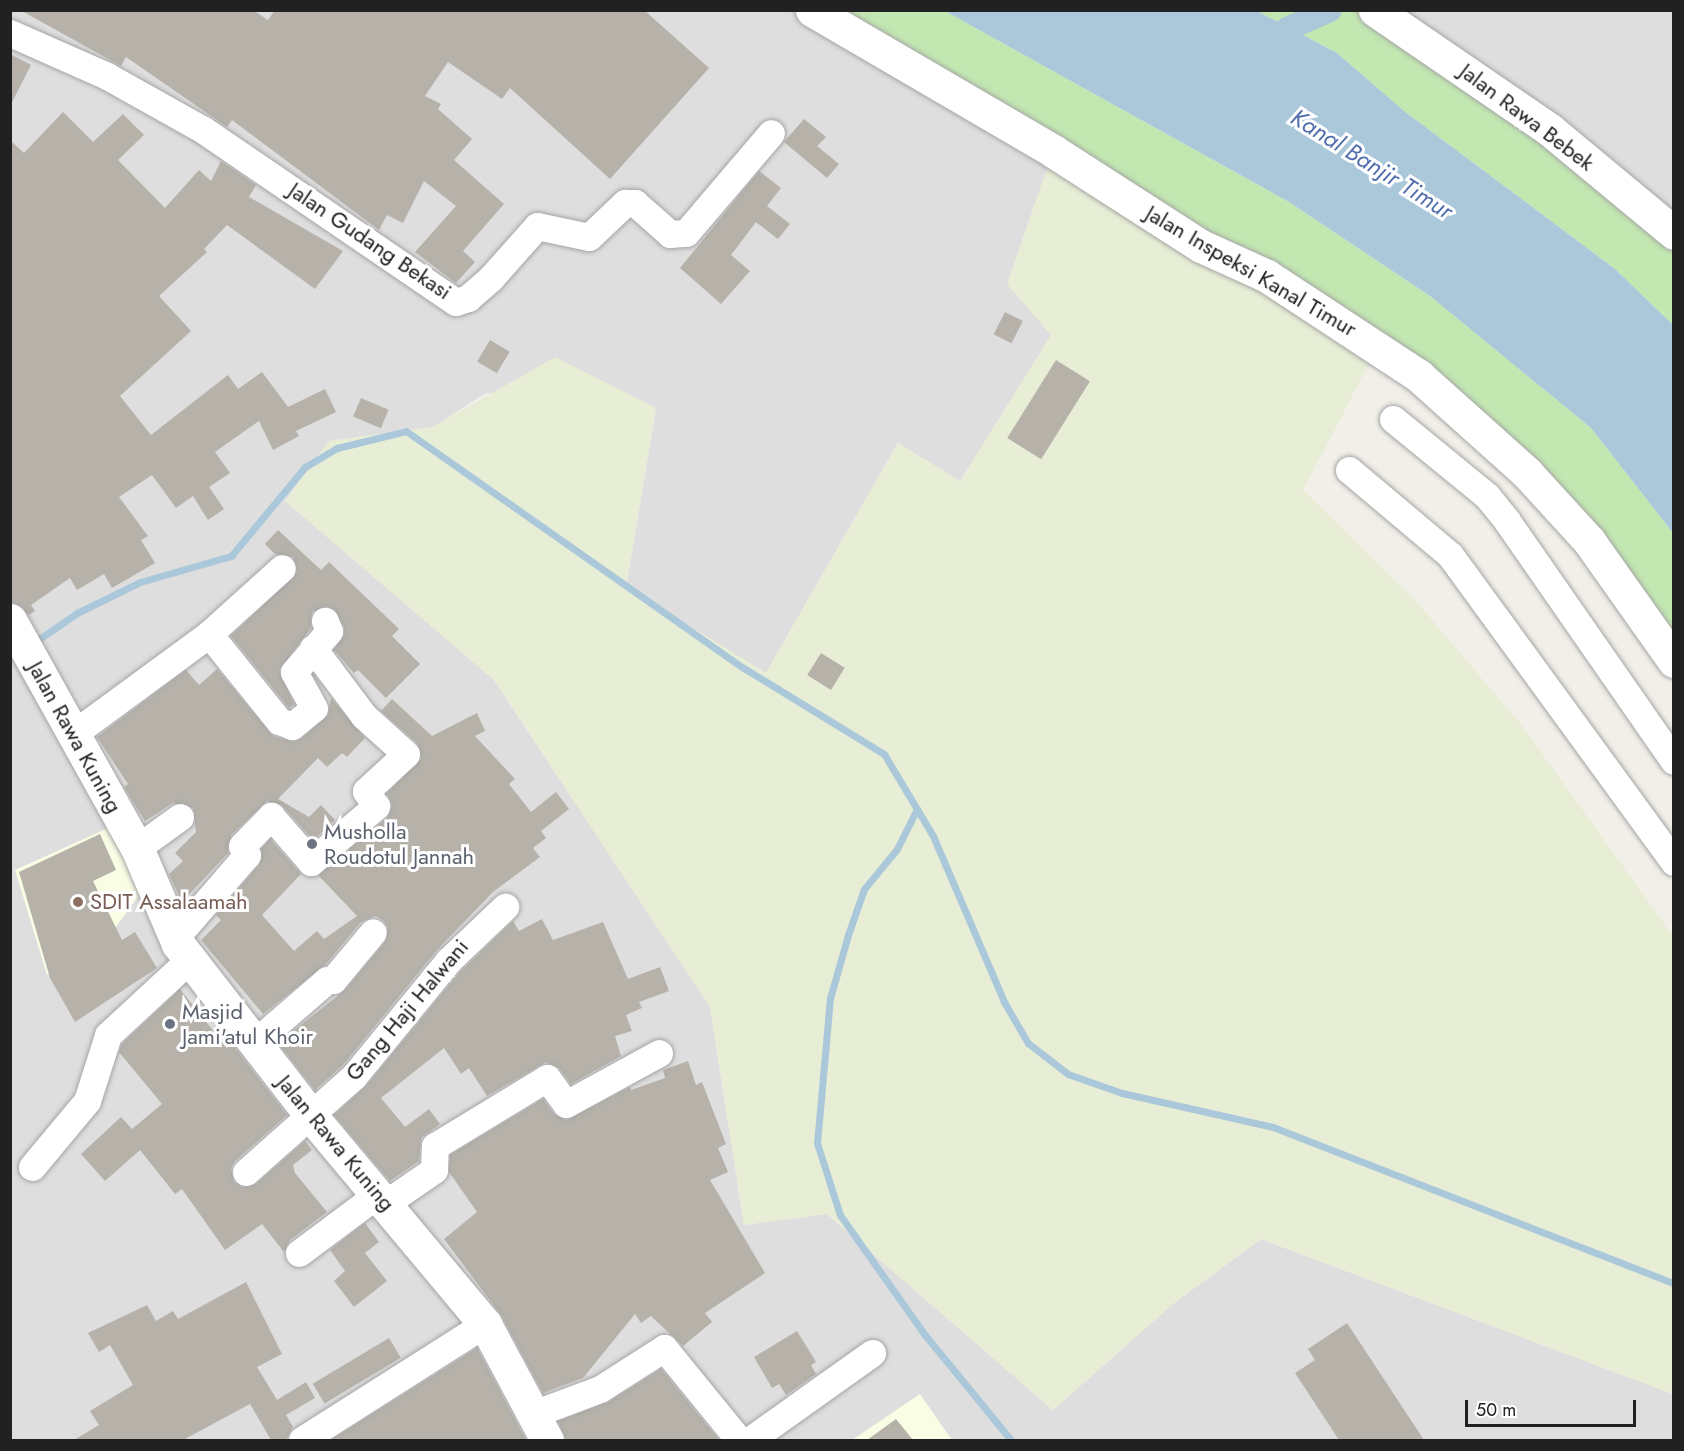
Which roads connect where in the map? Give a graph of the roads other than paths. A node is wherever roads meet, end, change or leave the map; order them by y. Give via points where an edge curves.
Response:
1 (812, 10) edge
2 (1388, 18) edge
3 (10, 33) edge
4 (771, 133) dead end
5 (1674, 233) edge
6 (1394, 419) dead end
7 (1349, 470) dead end
8 (282, 568) dead end
9 (10, 620) edge
10 (325, 621) dead end
11 (209, 634) junction
12 (313, 648) junction
13 (1674, 661) edge
14 (73, 734) junction
15 (1674, 761) edge
16 (180, 817) dead end
17 (137, 848) junction
18 (1674, 862) edge
19 (505, 907) dead end
20 (373, 932) dead end
21 (182, 949) junction
22 (254, 1043) junction
23 (660, 1053) dead end
24 (312, 1117) junction
25 (32, 1167) dead end
26 (246, 1172) dead end
27 (382, 1198) junction
28 (299, 1253) dead end
29 (485, 1324) junction
30 (872, 1353) dead end
31 (541, 1427) edge
32 (302, 1440) edge
33 (739, 1440) edge
34 (750, 1440) edge

1 - 13 street, Jalan Inspeksi Kanal Timur via 1053,151 1201,246 1267,276 1419,376 1527,472 1589,542
2 - 5 street, Jalan Rawa Bebek via 1550,130
3 - 4 street, Jalan Gudang Bekasi via 107,76 193,124 456,302 468,298 490,279 537,226 589,237 625,203 635,203 670,234 686,232
6 - 15 street via 1500,513
7 - 18 street via 1462,570
8 - 11 street
9 - 14 street, Jalan Rawa Kuning
10 - 12 street via 329,631
11 - 12 street via 286,726 300,722 314,708 294,672
11 - 14 street
12 - 21 street via 364,716 406,754 366,791 376,806 311,862 271,816 242,846 247,855
14 - 17 street, Jalan Rawa Kuning
16 - 17 street
17 - 21 street, Jalan Rawa Kuning
19 - 24 street, Gang Haji Halwani via 471,935 354,1076
20 - 22 street via 333,980
21 - 22 street, Jalan Rawa Kuning
21 - 25 street via 108,1035 87,1101
22 - 24 street, Jalan Rawa Kuning
23 - 27 street via 566,1104 547,1078 454,1133 434,1148 434,1170
24 - 26 street, Gang Haji Halwani
24 - 27 street, Jalan Rawa Kuning
27 - 28 street
27 - 29 street, Jalan Rawa Kuning
29 - 31 street, Jalan Rawa Kuning
29 - 32 street
30 - 34 street
31 - 33 street via 664,1348

